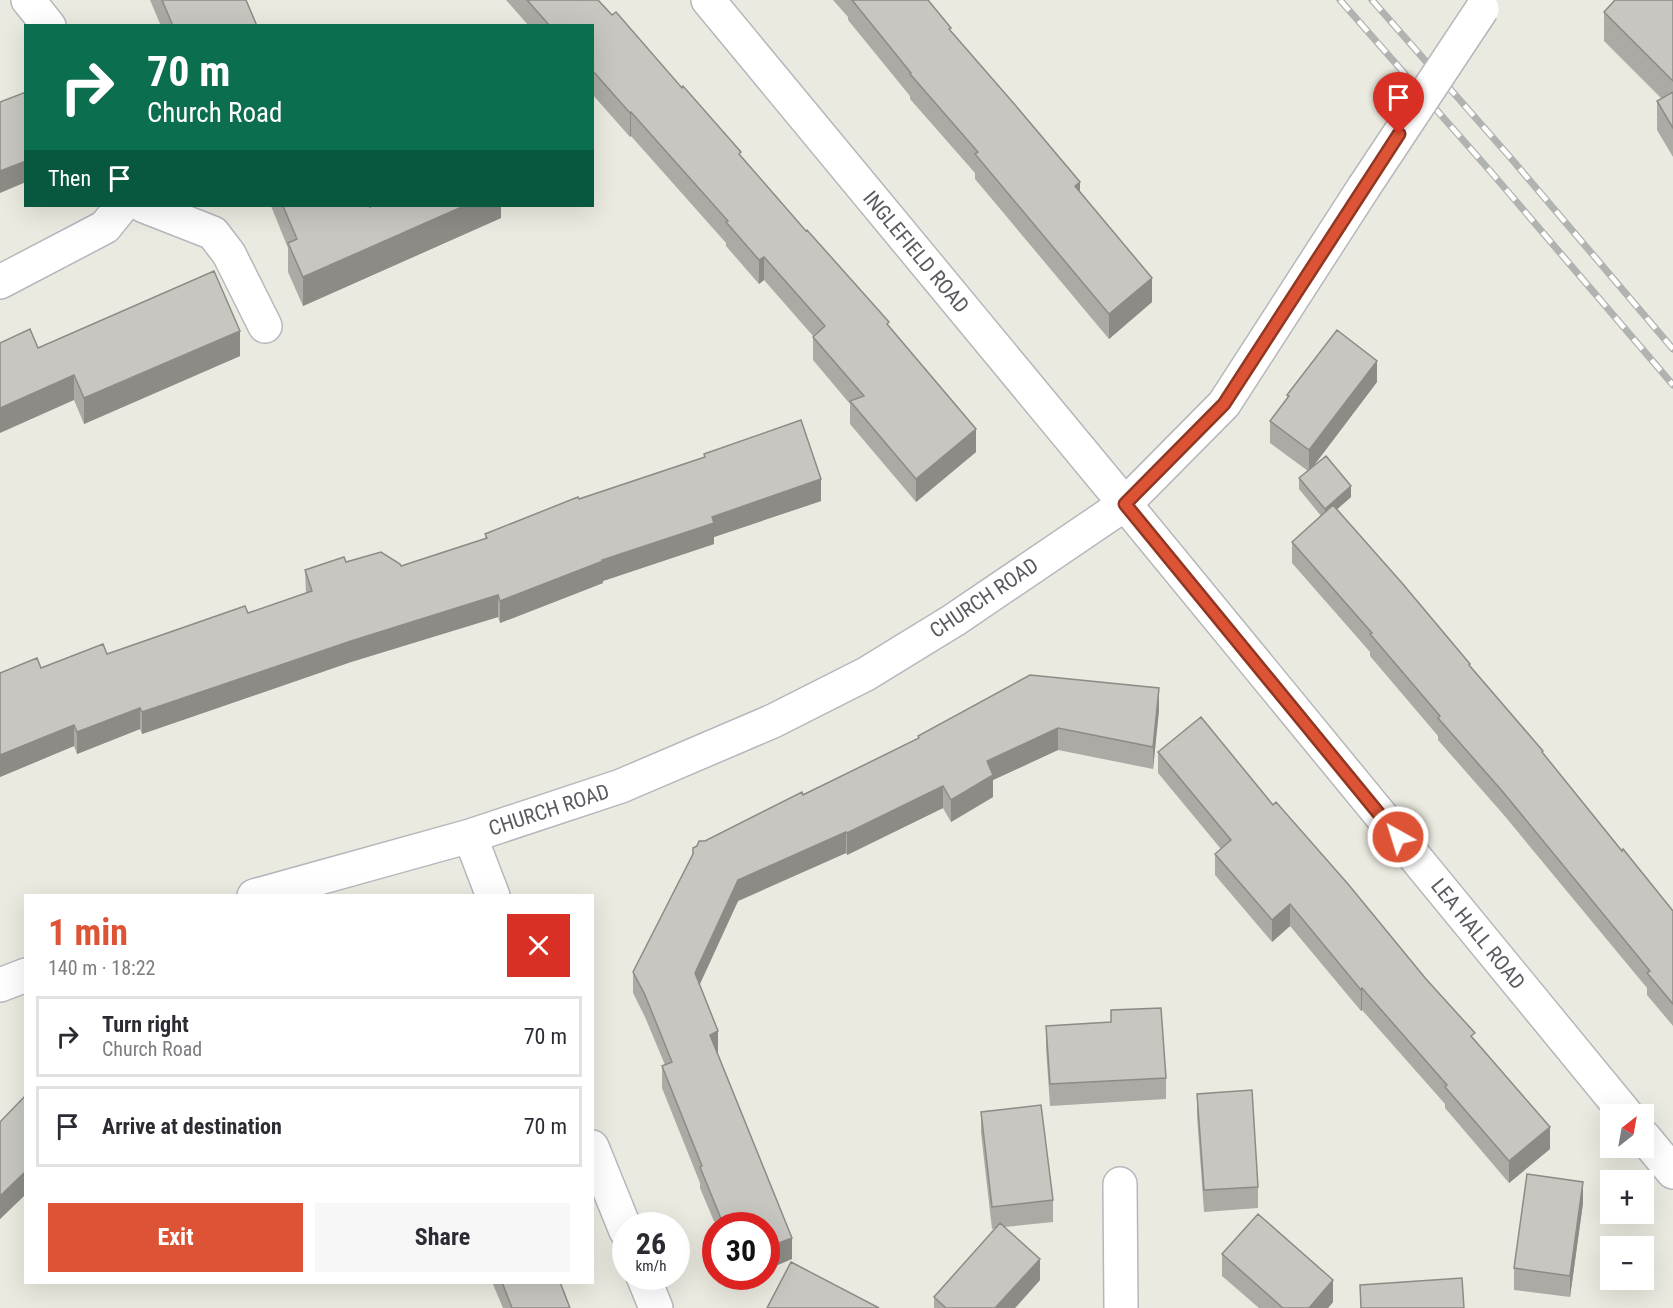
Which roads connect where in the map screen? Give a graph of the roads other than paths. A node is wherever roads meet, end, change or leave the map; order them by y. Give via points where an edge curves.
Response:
1 (28, 0) edge
2 (708, 0) edge
3 (1486, 4) edge
4 (47, 24) edge
5 (121, 207) edge
6 (147, 207) edge
7 (0, 282) edge
8 (265, 326) dead end
9 (1125, 504) junction
10 (470, 836) junction
11 (261, 894) edge
12 (493, 894) edge
13 (24, 976) edge
14 (0, 985) edge
15 (1618, 1104) edge
16 (1654, 1149) edge
17 (594, 1152) edge
18 (1673, 1172) edge
19 (1120, 1184) dead end
20 (618, 1212) edge
21 (649, 1290) edge
22 (656, 1308) edge
23 (1121, 1308) edge

1 - 4 street
2 - 9 street, INGLEFIELD ROAD
3 - 9 street, CHURCH ROAD, bridge via 1224,404
5 - 7 street via 105,227
6 - 8 street via 213,233 229,254
9 - 10 street, CHURCH ROAD via 954,620 866,674 773,721 621,786
9 - 15 street, LEA HALL ROAD
10 - 11 street, CHURCH ROAD
10 - 12 street
13 - 14 street
16 - 18 street
17 - 20 street
19 - 23 street
21 - 22 street

